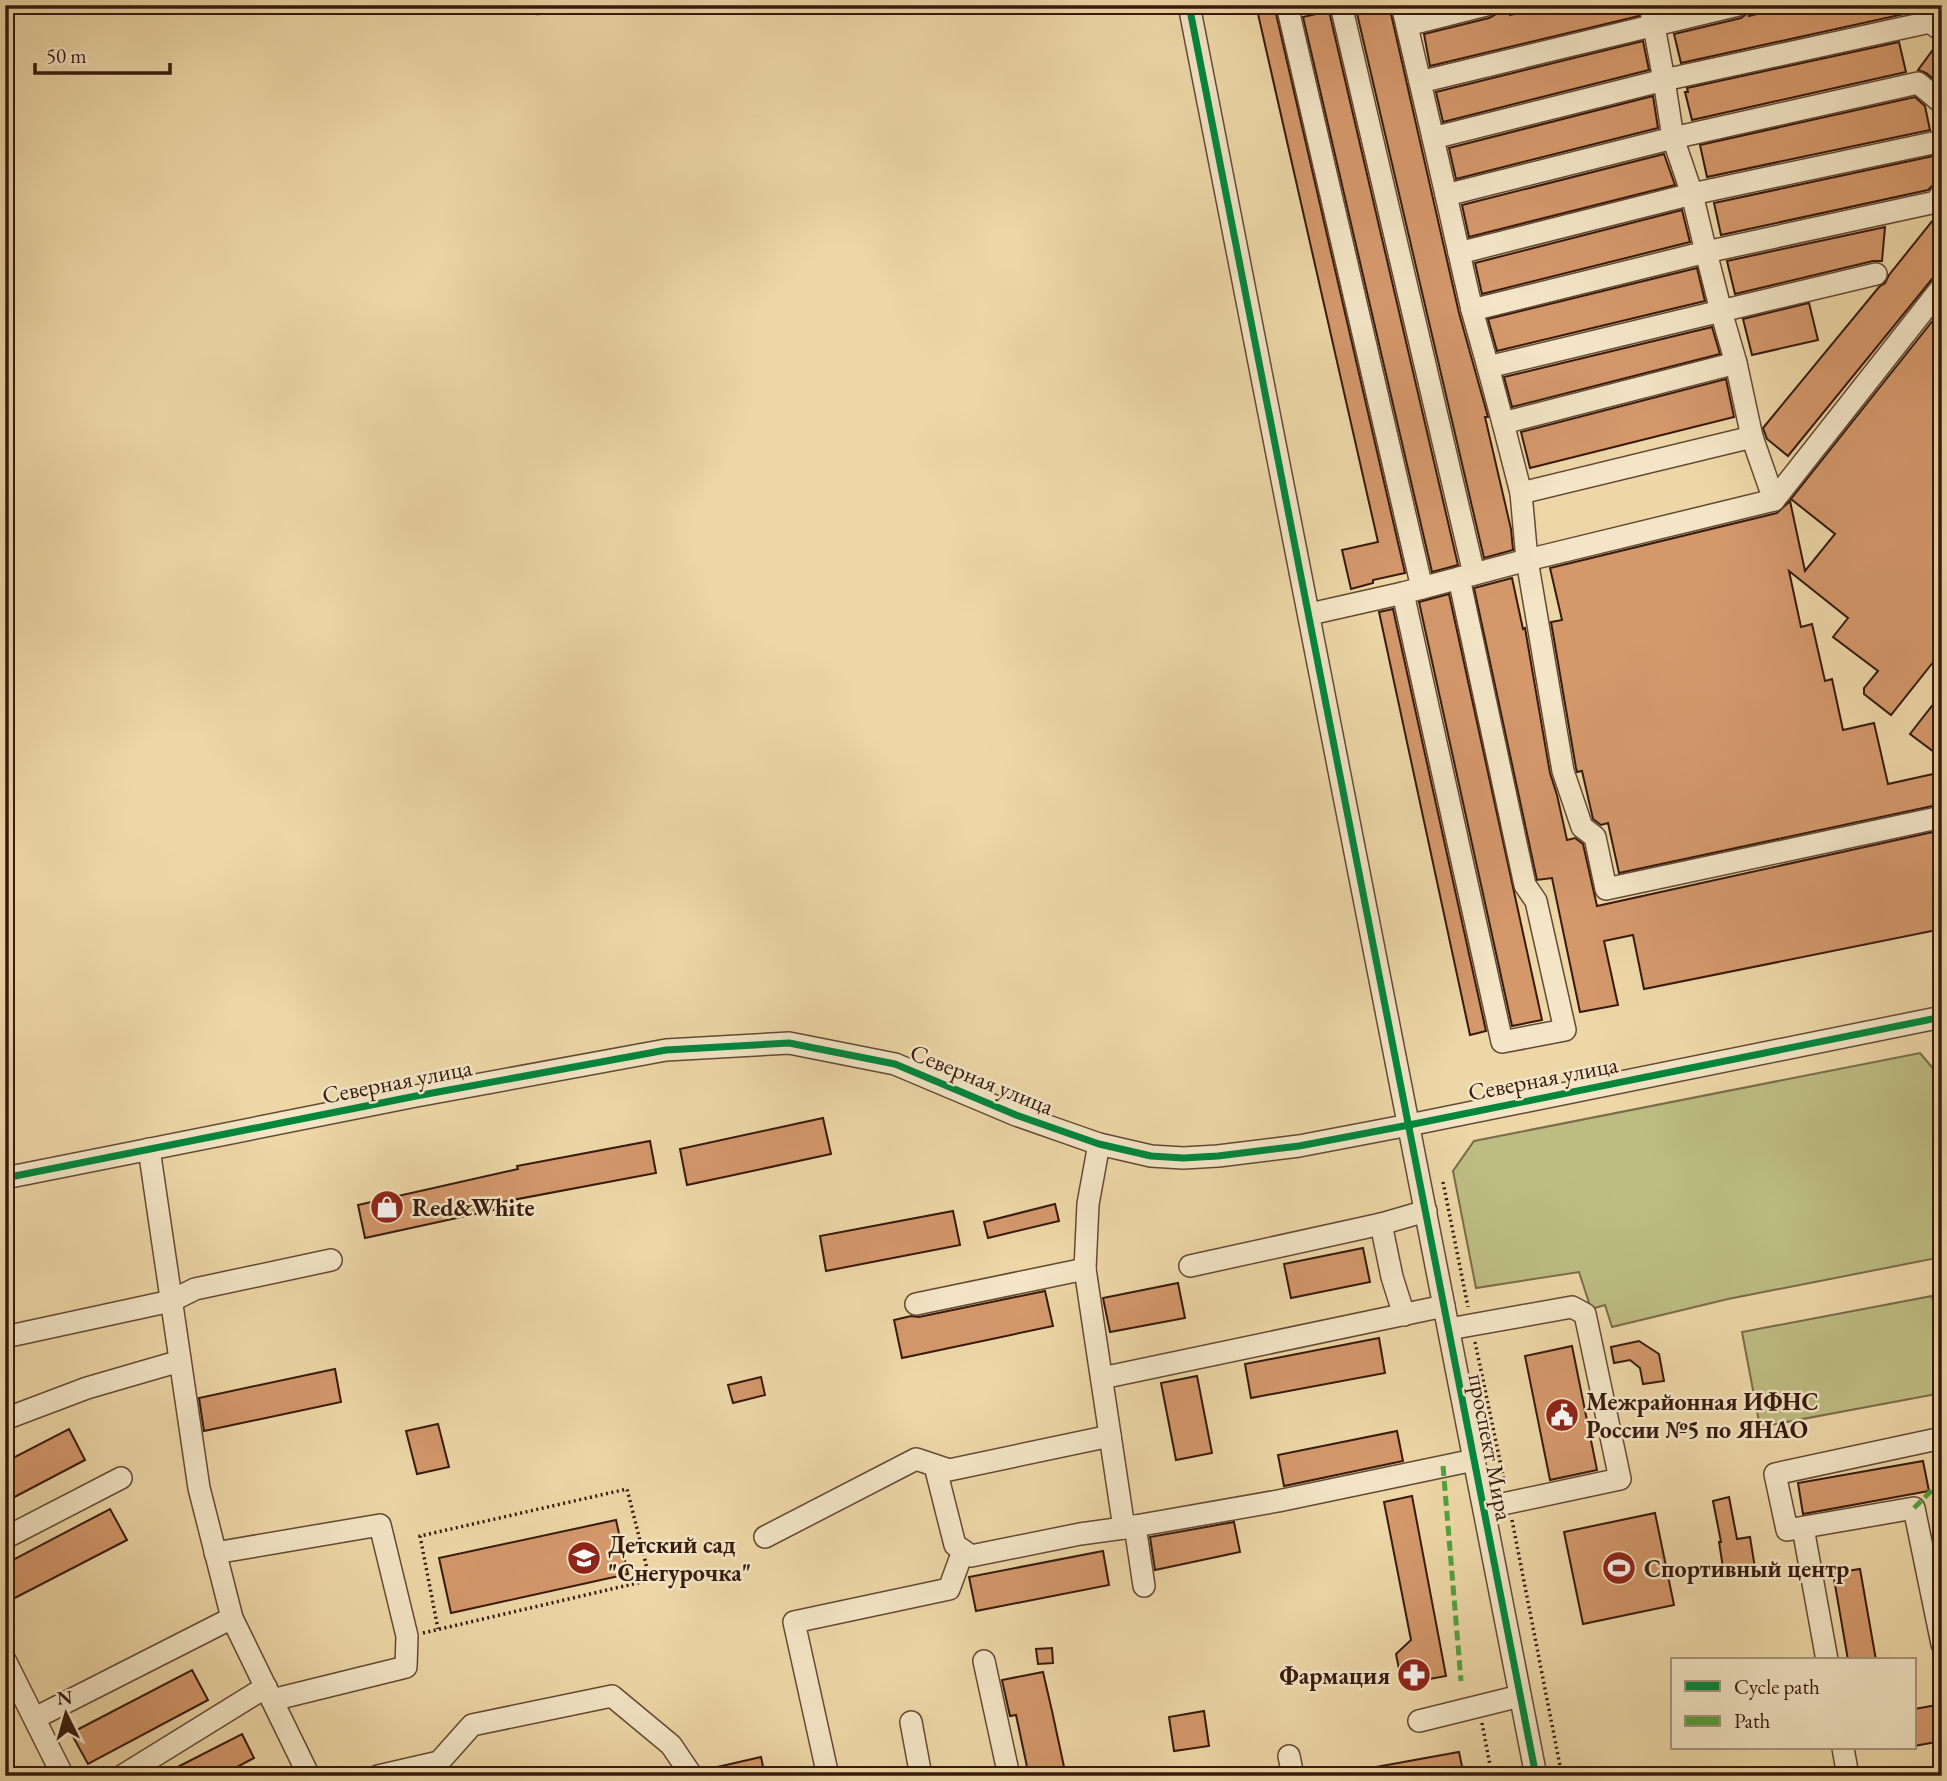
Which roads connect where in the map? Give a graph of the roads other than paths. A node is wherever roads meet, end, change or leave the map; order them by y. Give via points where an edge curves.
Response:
1 (1189, 5) edge
2 (1287, 5) edge
3 (1341, 5) edge
4 (1486, 5) edge
5 (1738, 5) edge
6 (1405, 15) edge
7 (1652, 15) edge
8 (1932, 19) edge
9 (1664, 80) junction
10 (1420, 82) junction
11 (1942, 103) edge
12 (1433, 138) junction
13 (1673, 138) junction
14 (1942, 141) edge
15 (1942, 193) edge
16 (1692, 194) junction
17 (1446, 195) junction
18 (1706, 252) junction
19 (1459, 253) junction
20 (1876, 274) dead end
21 (1942, 287) edge
22 (1472, 310) junction
23 (1721, 311) junction
24 (1735, 363) junction
25 (1488, 367) junction
26 (1503, 423) junction
27 (1752, 437) junction
28 (1521, 493) junction
29 (1774, 500) junction
30 (1527, 560) junction
31 (1466, 576) junction
32 (1412, 591) junction
33 (1310, 614) junction
34 (1942, 817) edge
35 (1942, 1017) edge
36 (1409, 1125) junction
37 (1099, 1144) junction
38 (149, 1149) junction
39 (5, 1178) edge
40 (1426, 1211) junction
41 (1381, 1224) junction
42 (331, 1260) dead end
43 (1190, 1266) dead end
44 (1085, 1269) junction
45 (171, 1301) junction
46 (916, 1304) dead end
47 (1444, 1306) junction
48 (1404, 1315) junction
49 (1449, 1329) junction
50 (5, 1337) edge
51 (180, 1362) junction
52 (1102, 1378) junction
53 (5, 1419) edge
54 (1110, 1436) junction
55 (1942, 1438) edge
56 (1474, 1460) junction
57 (935, 1466) junction
58 (121, 1478) dead end
59 (1483, 1508) junction
60 (1130, 1527) junction
61 (1803, 1528) junction
62 (765, 1537) dead end
63 (5, 1538) edge
64 (963, 1551) junction
65 (215, 1553) junction
66 (1144, 1586) dead end
67 (232, 1618) junction
68 (1942, 1644) edge
69 (1827, 1658) edge
70 (5, 1660) edge
71 (984, 1661) dead end
72 (269, 1694) junction
73 (1520, 1696) junction
74 (35, 1718) junction
75 (1419, 1721) dead end
76 (911, 1722) dead end
77 (1843, 1750) edge
78 (63, 1776) edge
79 (122, 1776) edge
80 (309, 1776) edge
81 (378, 1776) edge
82 (692, 1776) edge
83 (828, 1776) edge
84 (921, 1776) edge
85 (1009, 1776) edge
86 (1536, 1776) edge
87 (1848, 1776) edge

1 - 33 street, проспект Мира
2 - 32 street
3 - 31 street
4 - 6 street
5 - 7 street
6 - 10 street
7 - 9 street
7 - 10 street
8 - 9 street
9 - 12 street
9 - 13 street
10 - 12 street
11 - 13 street via 1918,83
12 - 17 street
13 - 16 street
13 - 17 street
14 - 16 street
15 - 18 street via 1936,202
16 - 18 street
16 - 19 street
17 - 19 street
18 - 22 street
18 - 23 street
19 - 22 street
20 - 23 street
21 - 29 street
22 - 25 street
23 - 24 street
23 - 25 street
24 - 26 street
24 - 27 street
25 - 26 street
26 - 28 street
27 - 28 street
27 - 29 street
28 - 30 street
29 - 30 street
30 - 31 street
30 - 34 street via 1563,771 1582,827 1595,837 1606,889
31 - 32 street
31 - 32 street via 1525,885 1536,901 1565,1030 1502,1042
32 - 33 street
33 - 36 street, проспект Мира
35 - 36 street, Северная улица
36 - 37 street, Северная улица via 1218,1157 1151,1156
36 - 40 street, проспект Мира
37 - 38 street, Северная улица via 895,1064 789,1043 666,1050
37 - 44 street via 1088,1204
38 - 39 street, Северная улица
38 - 45 street
40 - 41 street
40 - 47 street, проспект Мира
41 - 43 street
41 - 48 street
42 - 45 street via 195,1289
44 - 46 street
44 - 52 street
45 - 50 street
45 - 51 street
47 - 48 street
47 - 49 street, проспект Мира
48 - 52 street
49 - 56 street, проспект Мира
49 - 59 street via 1572,1307 1585,1314 1620,1479
51 - 53 street via 87,1388
51 - 65 street via 199,1489
52 - 54 street
54 - 57 street via 949,1470
54 - 60 street
55 - 61 street via 1775,1474 1787,1530
56 - 59 street, проспект Мира
56 - 60 street
57 - 62 street via 916,1459
57 - 64 street via 955,1545
58 - 63 street
59 - 73 street, проспект Мира
60 - 64 street via 971,1556
60 - 66 street
61 - 68 street via 1914,1508
61 - 69 street
64 - 83 street via 949,1588 794,1622
65 - 67 street
65 - 72 street via 380,1525 407,1636 406,1667
67 - 72 street
67 - 74 street
70 - 74 street
71 - 85 street
72 - 79 street
72 - 80 street
73 - 75 street
73 - 86 street, проспект Мира
74 - 78 street
76 - 84 street
77 - 87 street
81 - 82 street via 439,1762 472,1725 612,1696 671,1745

